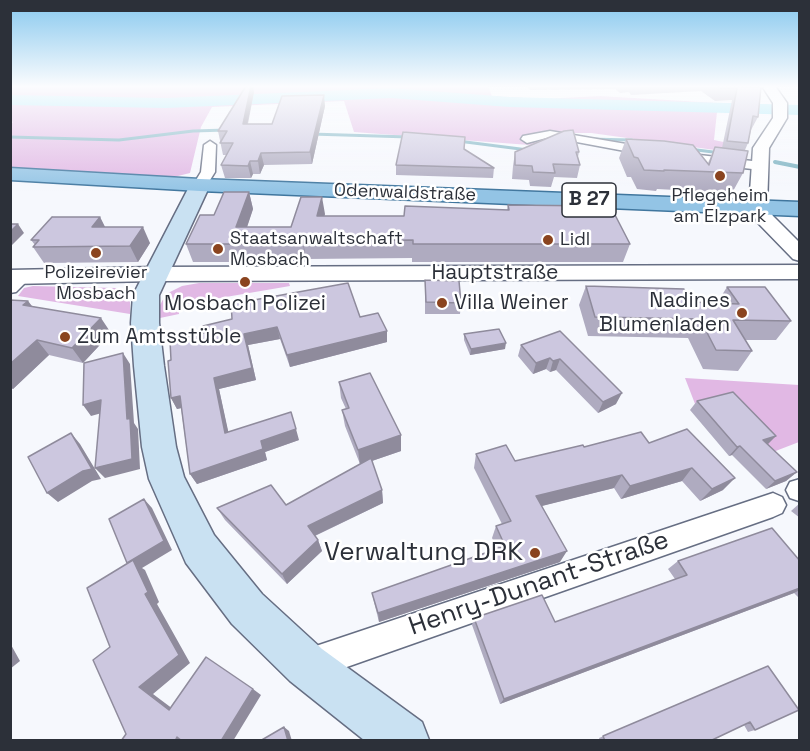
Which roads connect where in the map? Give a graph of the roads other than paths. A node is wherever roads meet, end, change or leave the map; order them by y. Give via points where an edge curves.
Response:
1 (775, 121) edge
2 (527, 139) dead end
3 (210, 145) dead end
4 (760, 166) junction
5 (10, 174) edge
6 (200, 185) junction
7 (758, 207) junction
8 (800, 209) edge
9 (800, 255) edge
10 (800, 272) edge
11 (156, 274) junction
12 (14, 281) edge
13 (773, 505) dead end
14 (306, 665) junction
15 (404, 741) edge

1 - 4 street via 761,148
2 - 4 street via 550,134 673,156
3 - 6 street via 208,172
4 - 7 street
5 - 6 main road, Odenwaldstraße / B 27
6 - 7 main road, Odenwaldstraße / B 27
6 - 11 main road
7 - 8 main road, Odenwaldstraße / B 27
7 - 9 street
10 - 11 street, Hauptstraße
11 - 12 street, Hauptstraße
11 - 14 main road via 146,295 145,323 159,447 167,479 200,549 247,609
13 - 14 street, Henry-Dunant-Straße
14 - 15 main road

